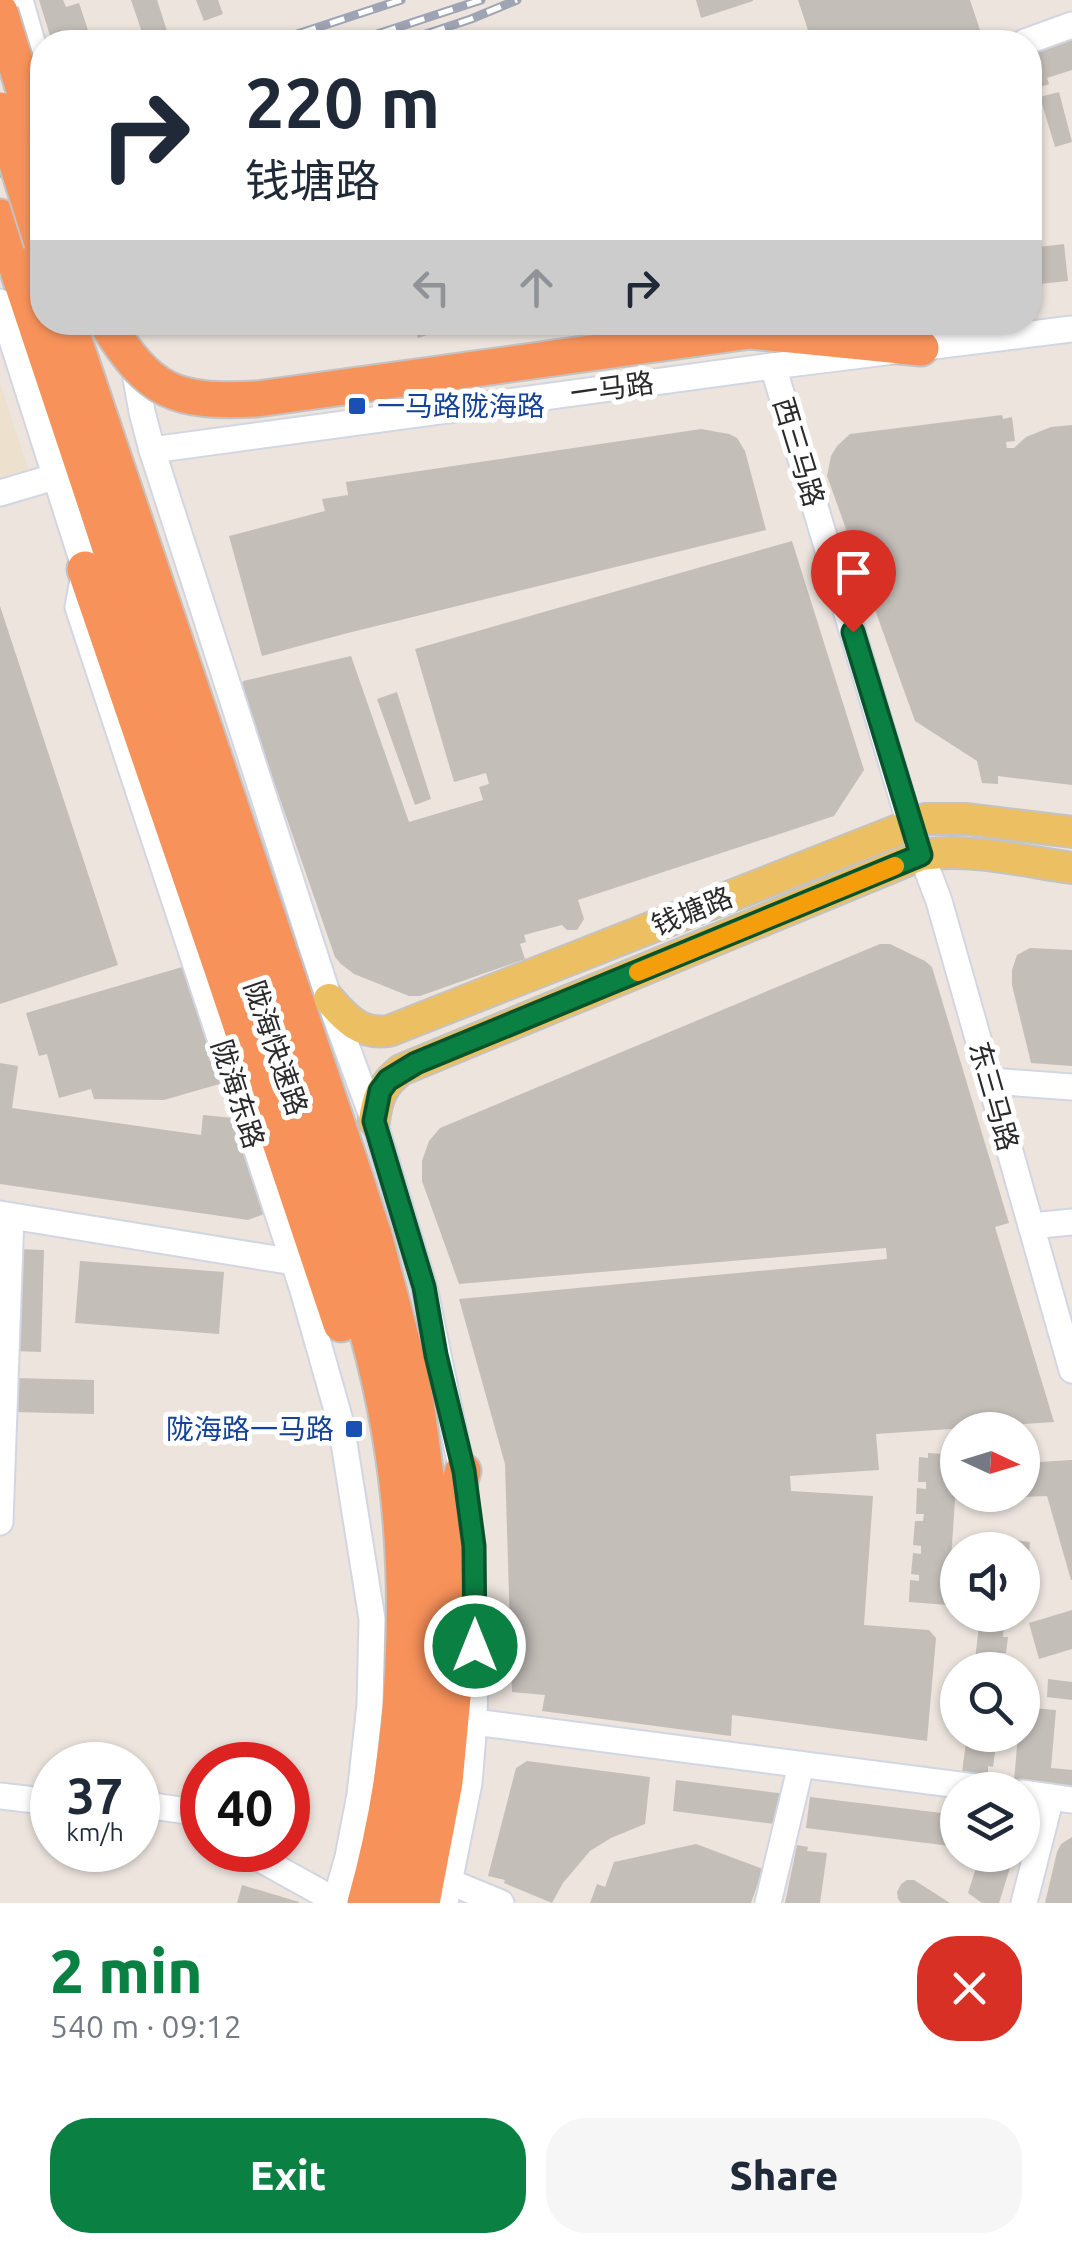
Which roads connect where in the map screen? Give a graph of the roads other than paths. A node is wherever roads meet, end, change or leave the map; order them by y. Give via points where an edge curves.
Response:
1 (20, 0) edge
2 (0, 12) edge
3 (1072, 25) edge
4 (30, 35) edge
5 (1042, 36) edge
6 (0, 110) edge
7 (30, 110) edge
8 (30, 205) edge
9 (0, 217) edge
10 (0, 302) edge
11 (30, 306) edge
12 (1072, 329) edge
13 (1042, 333) edge
14 (40, 335) edge
15 (72, 335) edge
16 (114, 335) edge
17 (127, 335) edge
18 (693, 335) edge
19 (814, 335) edge
20 (1025, 335) edge
21 (922, 348) junction
22 (773, 366) junction
23 (152, 450) junction
24 (54, 476) junction
25 (0, 493) edge
26 (84, 569) junction
27 (910, 824) junction
28 (1072, 832) edge
29 (921, 855) junction
30 (1072, 868) edge
31 (329, 999) junction
32 (990, 1081) junction
33 (1072, 1087) edge
34 (374, 1121) junction
35 (5, 1215) edge
36 (1072, 1222) edge
37 (1031, 1226) junction
38 (294, 1262) junction
39 (1072, 1370) edge
40 (464, 1471) junction
41 (0, 1522) edge
42 (403, 1570) junction
43 (474, 1722) junction
44 (800, 1764) junction
45 (940, 1782) edge
46 (0, 1796) edge
47 (1062, 1798) edge
48 (30, 1799) edge
49 (287, 1872) edge
50 (438, 1885) edge
51 (345, 1902) edge
52 (396, 1903) edge
53 (501, 1903) edge
54 (768, 1903) edge
55 (1024, 1903) edge

1 - 4 street
2 - 7 highway, bridge
3 - 5 street
6 - 8 highway, bridge
9 - 11 highway, 陇海快速路
10 - 24 street, 陇海东路
12 - 13 street, 一马路
14 - 42 highway, 陇海快速路 via 349,1268 390,1430
15 - 52 highway, 陇海快速路 via 364,1205 416,1402 433,1590 418,1783
16 - 18 highway, bridge via 155,382 194,399 224,400
17 - 23 street
19 - 21 highway
20 - 21 street, 一马路
21 - 22 street, 一马路
22 - 23 street, 一马路
22 - 27 street, 西三马路
23 - 31 street
24 - 25 street
24 - 26 street, 陇海东路
26 - 38 street, 陇海东路 via 78,606
26 - 42 highway via 352,1360 372,1432 389,1547
27 - 28 main road, 钱塘路 via 967,819
27 - 29 street, 东三马路
27 - 31 main road, 钱塘路 via 389,1031 357,1026
29 - 30 main road, 钱塘路
29 - 32 street, 东三马路
29 - 34 main road, 钱塘路 via 400,1070 380,1091
31 - 34 street
32 - 33 street
32 - 37 street, 东三马路
34 - 40 street via 424,1287
35 - 38 street
35 - 41 street
36 - 37 street
37 - 39 street, 东三马路
38 - 51 street, 陇海东路 via 341,1424 372,1620 370,1705
40 - 43 street via 474,1546
40 - 50 highway via 454,1500 462,1601
42 - 51 highway, 陇海快速路 via 403,1661 380,1838
43 - 44 street
43 - 50 street via 469,1783
44 - 45 street
44 - 54 street
46 - 48 street
47 - 55 street
49 - 51 street
50 - 53 street

